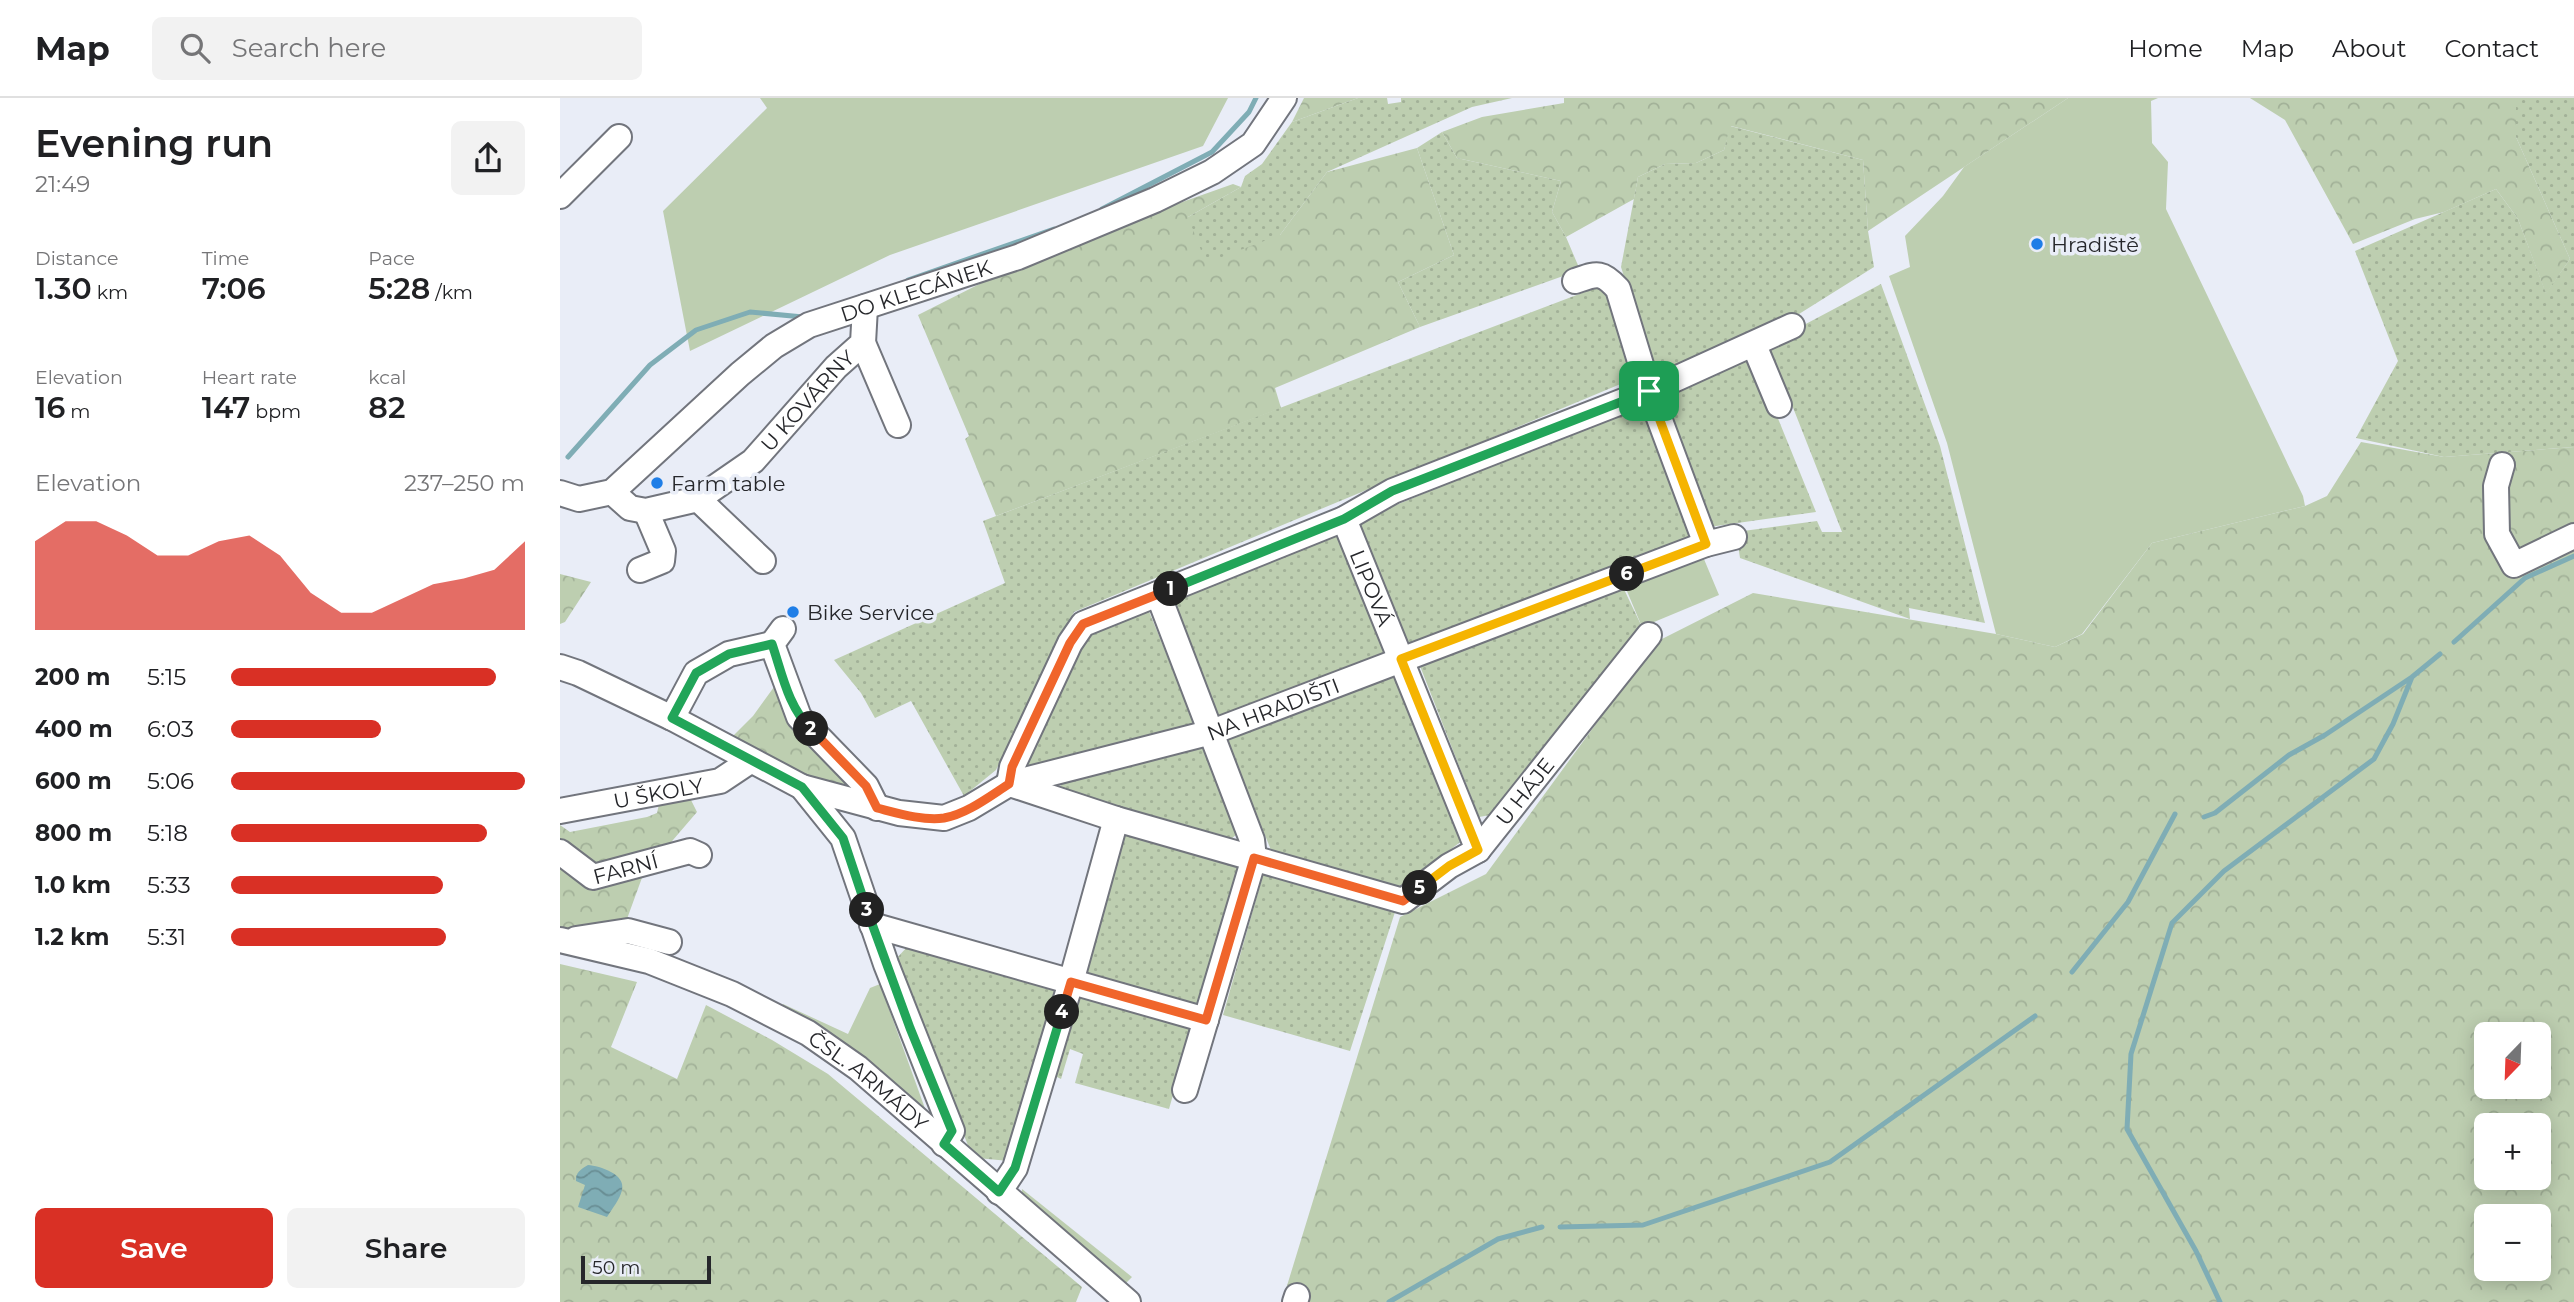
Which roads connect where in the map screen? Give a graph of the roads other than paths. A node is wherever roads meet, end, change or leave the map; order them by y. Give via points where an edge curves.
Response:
1 (1284, 98) edge
2 (619, 137) dead end
3 (560, 196) edge
4 (1575, 281) dead end
5 (865, 307) junction
6 (1792, 326) dead end
7 (863, 343) junction
8 (1754, 345) junction
9 (1649, 391) junction
10 (1779, 405) dead end
11 (898, 425) dead end
12 (2502, 466) dead end
13 (612, 492) junction
14 (560, 493) edge
15 (698, 499) junction
16 (646, 512) junction
17 (1344, 519) junction
18 (2574, 536) edge
19 (1734, 537) dead end
20 (1706, 544) junction
21 (763, 561) dead end
22 (640, 570) dead end
23 (1158, 594) junction
24 (1649, 635) dead end
25 (1401, 659) junction
26 (560, 667) edge
27 (672, 718) junction
28 (1212, 732) junction
29 (750, 761) junction
30 (1009, 784) junction
31 (802, 787) junction
32 (877, 808) junction
33 (560, 811) edge
34 (1116, 819) junction
35 (1478, 850) junction
36 (560, 852) edge
37 (699, 855) dead end
38 (1254, 858) junction
39 (872, 925) junction
40 (562, 940) edge
41 (668, 942) dead end
42 (1071, 982) junction
43 (1204, 1027) junction
44 (1185, 1090) dead end
45 (944, 1144) junction
46 (999, 1192) junction
47 (1128, 1302) edge

1 - 5 street, DO KLECÁNEK via 1253,144 1200,178 1066,239
2 - 3 street
4 - 9 street via 1596,274 1607,276 1618,289
5 - 7 street, U KOVÁRNY
5 - 13 street, DO KLECÁNEK via 809,326 774,346
6 - 8 street
7 - 11 street
7 - 15 street, U KOVÁRNY via 753,461
8 - 9 street
8 - 10 street
9 - 17 street via 1392,491
9 - 20 street
12 - 18 street via 2496,486 2497,534 2514,565
13 - 14 street via 579,499
13 - 16 street via 630,508
15 - 16 street, U KOVÁRNY
15 - 21 street
16 - 22 street via 663,551 662,561
17 - 23 street
17 - 25 street, LIPOVÁ
19 - 20 street, NA HRADIŠTI
20 - 25 street, NA HRADIŠTI
23 - 28 street
23 - 30 street via 1083,624 1012,767
24 - 35 street, U HÁJE
25 - 28 street, NA HRADIŠTI
25 - 35 street, LIPOVÁ
26 - 27 street
27 - 29 street
27 - 32 street via 696,673 729,654 778,636 799,717 866,786
28 - 30 street, NA HRADIŠTI
28 - 38 street
29 - 31 street
29 - 33 street, U ŠKOLY via 720,781
30 - 32 street, NA HRADIŠTI via 944,818
30 - 34 street, U HÁJE
31 - 32 street, NA HRADIŠTI
31 - 39 street via 843,838
34 - 38 street, U HÁJE
34 - 42 street
35 - 38 street, U HÁJE via 1403,901
36 - 37 street, FARNÍ via 593,877 690,851
38 - 43 street
39 - 42 street
39 - 45 street via 952,1131
40 - 41 street via 628,931
40 - 45 street, ČSL. ARMÁDY via 649,961 732,994 808,1033 858,1068
42 - 43 street
42 - 46 street via 1015,1168
43 - 44 street
45 - 46 street, ČSL. ARMÁDY
46 - 47 street, ČSL. ARMÁDY

